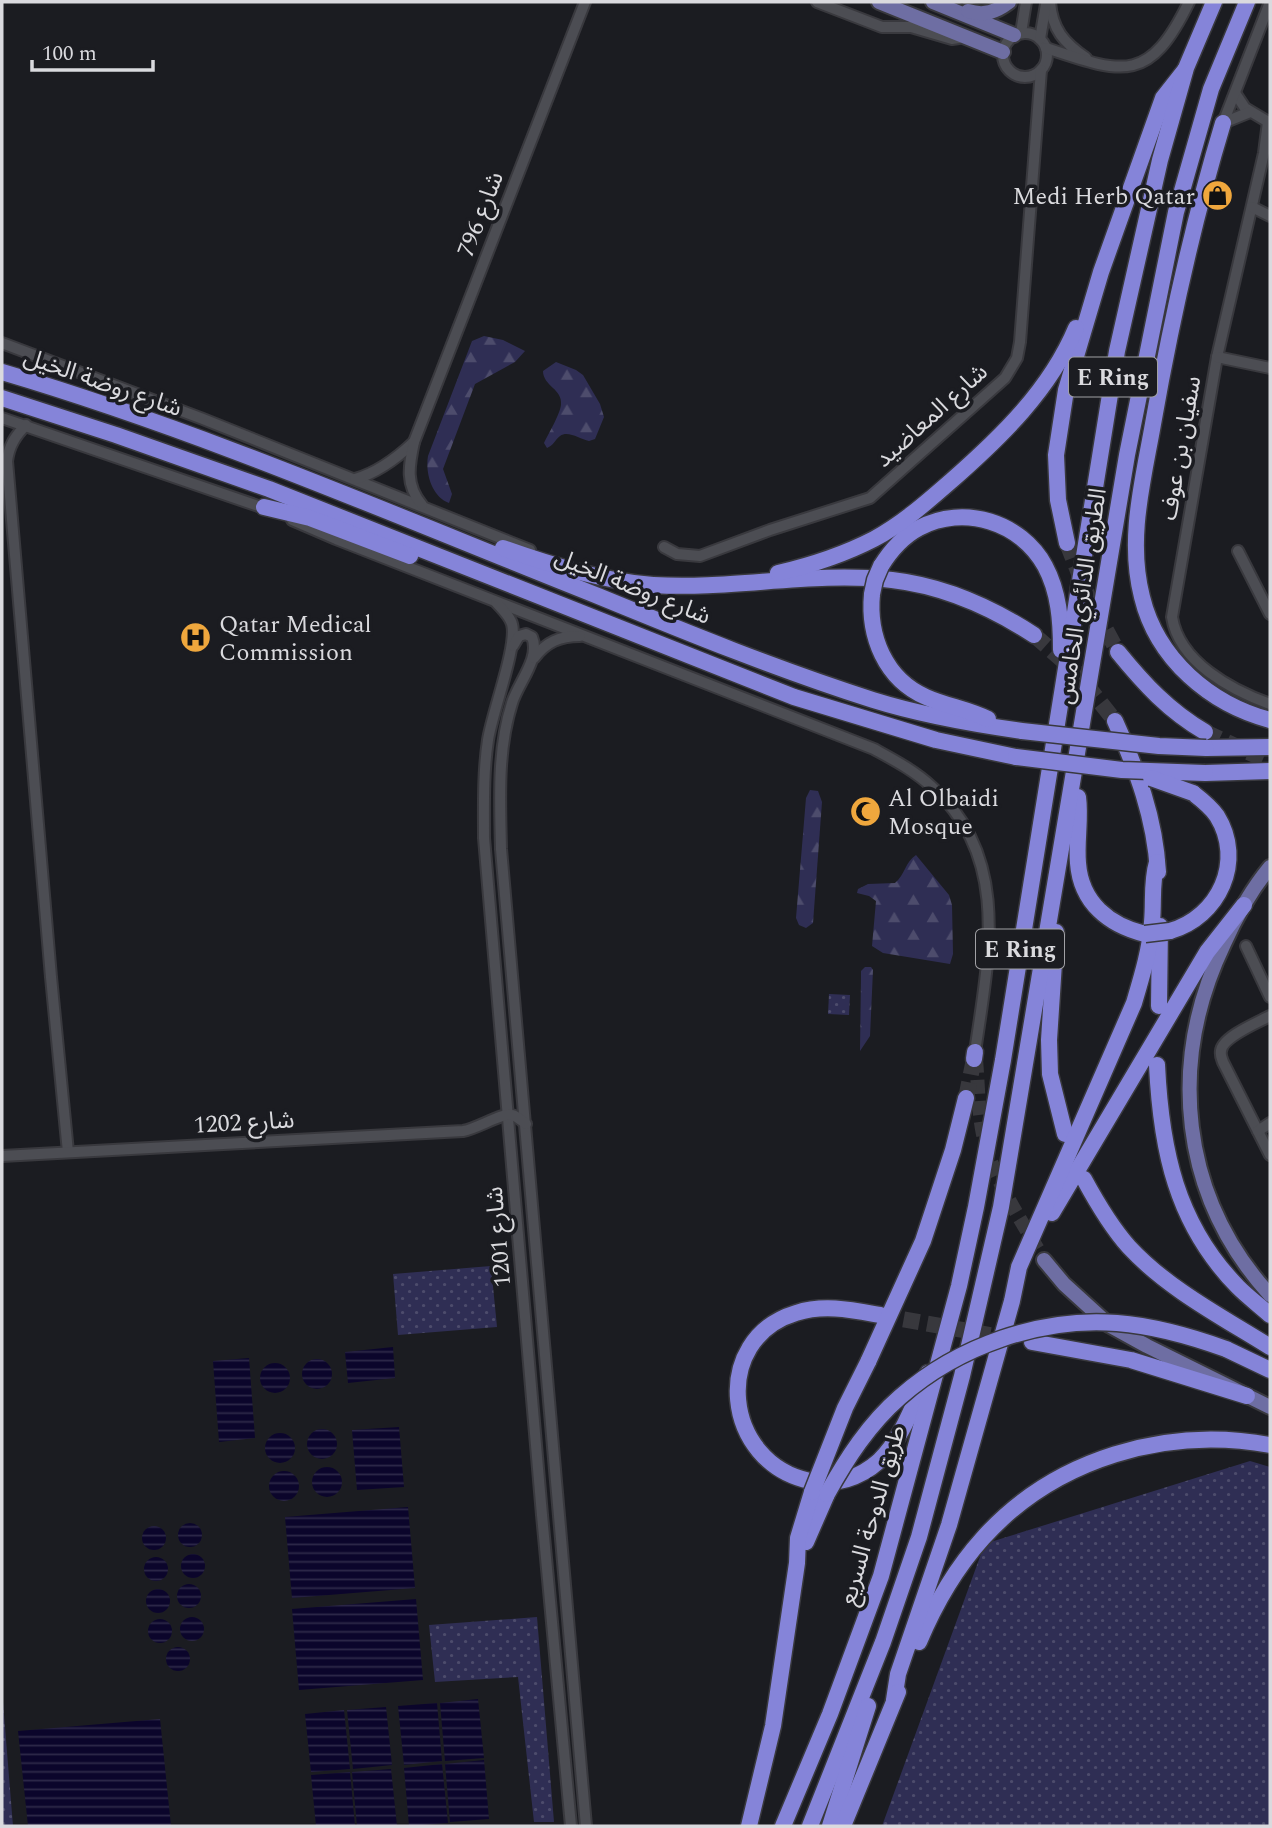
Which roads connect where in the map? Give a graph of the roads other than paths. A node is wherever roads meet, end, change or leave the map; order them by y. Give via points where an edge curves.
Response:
1 (585, 2) edge
2 (817, 2) edge
3 (879, 2) edge
4 (935, 2) edge
5 (1009, 2) edge
6 (1026, 2) edge
7 (1048, 2) edge
8 (1189, 2) edge
9 (1214, 2) edge
10 (1247, 2) edge
11 (1270, 2) edge
12 (1018, 34) junction
13 (970, 38) junction
14 (1043, 44) junction
15 (1003, 52) junction
16 (1093, 64) junction
17 (1186, 68) junction
18 (1041, 70) junction
19 (1022, 76) junction
20 (1235, 93) junction
21 (1037, 101) junction
22 (1250, 111) junction
23 (1223, 123) junction
24 (1269, 123) edge
25 (1267, 150) edge
26 (1252, 207) junction
27 (1270, 216) edge
28 (1099, 278) junction
29 (2, 343) edge
30 (1217, 357) junction
31 (1270, 368) edge
32 (2, 372) edge
33 (2, 398) edge
34 (2, 418) edge
35 (26, 425) junction
36 (414, 442) junction
37 (355, 479) junction
38 (2, 487) edge
39 (10, 502) junction
40 (424, 507) junction
41 (264, 508) junction
42 (433, 531) junction
43 (1066, 543) tunnel mouth
44 (664, 547) dead end
45 (1238, 551) dead end
46 (557, 565) junction
47 (487, 575) junction
48 (743, 583) junction
49 (494, 600) junction
50 (1270, 614) edge
51 (1034, 635) tunnel mouth
52 (589, 636) junction
53 (512, 647) junction
54 (1118, 652) tunnel mouth
55 (530, 663) junction
56 (1062, 691) junction
57 (1270, 704) edge
58 (1270, 720) edge
59 (1115, 721) tunnel mouth
60 (1015, 730) junction
61 (1205, 740) junction
62 (1270, 747) edge
63 (1122, 770) junction
64 (1270, 771) edge
65 (1075, 775) junction
66 (1157, 862) junction
67 (1270, 867) edge
68 (1053, 898) junction
69 (1244, 905) junction
70 (1246, 946) dead end
71 (1270, 997) edge
72 (1159, 1006) dead end
73 (1270, 1016) edge
74 (975, 1057) tunnel mouth
75 (1157, 1065) dead end
76 (966, 1098) tunnel mouth
77 (508, 1114) junction
78 (488, 1123) junction
79 (1270, 1123) edge
80 (526, 1125) junction
81 (1258, 1131) junction
82 (510, 1132) junction
83 (1065, 1134) dead end
84 (68, 1152) junction
85 (1270, 1155) edge
86 (2, 1156) edge
87 (1084, 1179) dead end
88 (976, 1207) joint
89 (1001, 1207) joint
90 (1044, 1260) tunnel mouth
91 (1270, 1295) edge
92 (1012, 1301) junction
93 (880, 1315) tunnel mouth
94 (1270, 1315) edge
95 (946, 1336) junction
96 (1032, 1342) tunnel mouth
97 (1270, 1347) edge
98 (545, 1364) junction
99 (530, 1366) junction
100 (1270, 1370) edge
101 (1247, 1396) junction
102 (1270, 1407) edge
103 (1270, 1446) edge
104 (820, 1493) junction
105 (883, 1642) junction
106 (894, 1700) junction
107 (571, 1826) edge
108 (586, 1826) edge
109 (749, 1826) edge
110 (783, 1826) edge
111 (810, 1826) edge
112 (830, 1826) edge
113 (843, 1826) edge

1 - 36 street, شارع 796
2 - 13 street via 882,27 911,27
3 - 13 main road
4 - 5 main road via 982,14
4 - 12 main road
6 - 12 street
7 - 14 street
7 - 16 street via 1062,39
8 - 16 street via 1169,39 1152,57 1136,65
9 - 17 highway, الطريق الدائري الخامس / E Ring
10 - 65 highway, الطريق الدائري الخامس / E Ring via 1211,89 1176,212 1127,455
11 - 20 street
12 - 14 street via 1031,34
12 - 15 street
13 - 15 main road
14 - 16 street
14 - 18 street via 1047,56
15 - 19 street via 1010,71
17 - 28 highway via 1163,98
17 - 56 highway, الطريق الدائري الخامس / E Ring via 1149,203 1117,351
18 - 19 street
18 - 21 street, شارع المعاضيد
19 - 21 street
20 - 22 street
20 - 23 street
21 - 44 street, شارع المعاضيد via 1020,342 1005,378 870,498 700,556 677,554
22 - 23 street
22 - 24 street
23 - 58 highway via 1172,317 1137,513 1135,551 1149,618 1169,653 1221,701
24 - 25 street, سفيان بن عوف
25 - 26 street, سفيان بن عوف
26 - 27 street
26 - 30 street, سفيان بن عوف
28 - 43 highway via 1058,434 1058,500
28 - 48 highway via 1065,352 1033,399 937,493 895,526 848,552
29 - 37 street, شارع روضة الخيل
30 - 31 street
30 - 57 street, سفيان بن عوف via 1172,617 1180,641 1197,661 1227,684
32 - 42 highway, شارع روضة الخيل via 267,463
33 - 47 highway, شارع روضة الخيل via 269,489
34 - 35 street
35 - 39 street via 8,450
35 - 41 street
36 - 37 street via 396,458
36 - 40 street, شارع 796 via 409,479
37 - 40 street, شارع روضة الخيل
38 - 39 street
39 - 84 street
40 - 46 street, شارع روضة الخيل
41 - 47 highway via 310,518 434,564
41 - 49 street
42 - 46 highway via 468,535
42 - 60 highway, شارع روضة الخيل via 726,648 874,700
45 - 50 street
46 - 48 highway via 653,585
47 - 63 highway, شارع روضة الخيل, bridge via 794,697 936,740 1016,757
48 - 51 highway via 894,580 973,602
49 - 52 street
49 - 53 street, شارع 1201 via 513,625
52 - 55 street, شارع 1201 via 555,640
52 - 74 street via 874,749 940,795 971,840 982,866 989,905 990,948
53 - 55 street via 522,635 532,637 535,645
53 - 77 street, شارع 1201 via 488,741 484,793
54 - 61 highway via 1161,701
55 - 80 street, شارع 1201 via 508,720 500,792
56 - 60 highway, bridge via 1056,595 1032,548 1004,527 970,517 943,519 904,538 881,566 872,594 872,629 886,662 926,697
56 - 88 highway, الطريق الدائري الخامس / E Ring
59 - 66 highway via 1144,793
60 - 61 highway, شارع روضة الخيل, bridge via 1159,746
61 - 62 highway, شارع روضة الخيل
63 - 64 highway, شارع روضة الخيل, bridge
63 - 65 highway, bridge via 1193,793 1207,804 1224,830 1226,877 1212,905 1170,932 1145,934 1119,926 1098,911 1084,889 1078,863
65 - 68 highway, الطريق الدائري الخامس / E Ring
66 - 72 highway
66 - 92 highway via 1151,936 1134,1003 1019,1266
67 - 69 main road
68 - 83 highway via 1057,937 1048,1041 1050,1074
68 - 89 highway, الطريق الدائري الخامس
69 - 91 main road via 1202,997 1190,1060 1190,1103 1199,1168 1213,1209 1232,1246
69 - 92 highway via 1207,952 1057,1203
70 - 71 street
73 - 81 street via 1237,1033 1220,1052
75 - 94 highway via 1163,1140 1185,1208 1222,1268
76 - 104 highway, bridge via 923,1241 845,1408
77 - 78 street, شارع 1202
77 - 80 street
77 - 82 street, شارع 1201
78 - 82 street via 501,1124
78 - 84 street, شارع 1202 via 463,1131
79 - 81 street
80 - 98 street, شارع 1201
81 - 85 street
82 - 99 street, شارع 1201
84 - 86 street, شارع 1202
87 - 97 highway via 1113,1226 1144,1261
88 - 95 highway, طريق الدوحة السريع / E Ring
89 - 105 highway, طريق الدوحة السريع via 925,1513
90 - 101 main road via 1109,1325
92 - 106 highway via 948,1524 898,1674
93 - 95 highway via 808,1310 782,1319 758,1338 741,1370 738,1406 746,1434 769,1463 791,1476 822,1484 865,1471 898,1436
95 - 110 highway, طريق الدوحة السريع via 881,1576
96 - 101 highway via 1131,1360
98 - 99 street
98 - 108 street, شارع 1201
99 - 107 street, شارع 1201
100 - 104 highway, bridge via 1226,1349 1170,1331 1101,1322 1049,1327 1000,1339 945,1366 901,1396
101 - 102 main road
103 - 106 highway via 1194,1439 1142,1446 1085,1466 1030,1497 984,1536 952,1578
104 - 109 highway via 798,1538 774,1726
105 - 111 highway, طريق الدوحة السريع
105 - 112 highway via 882,1661
106 - 113 highway

